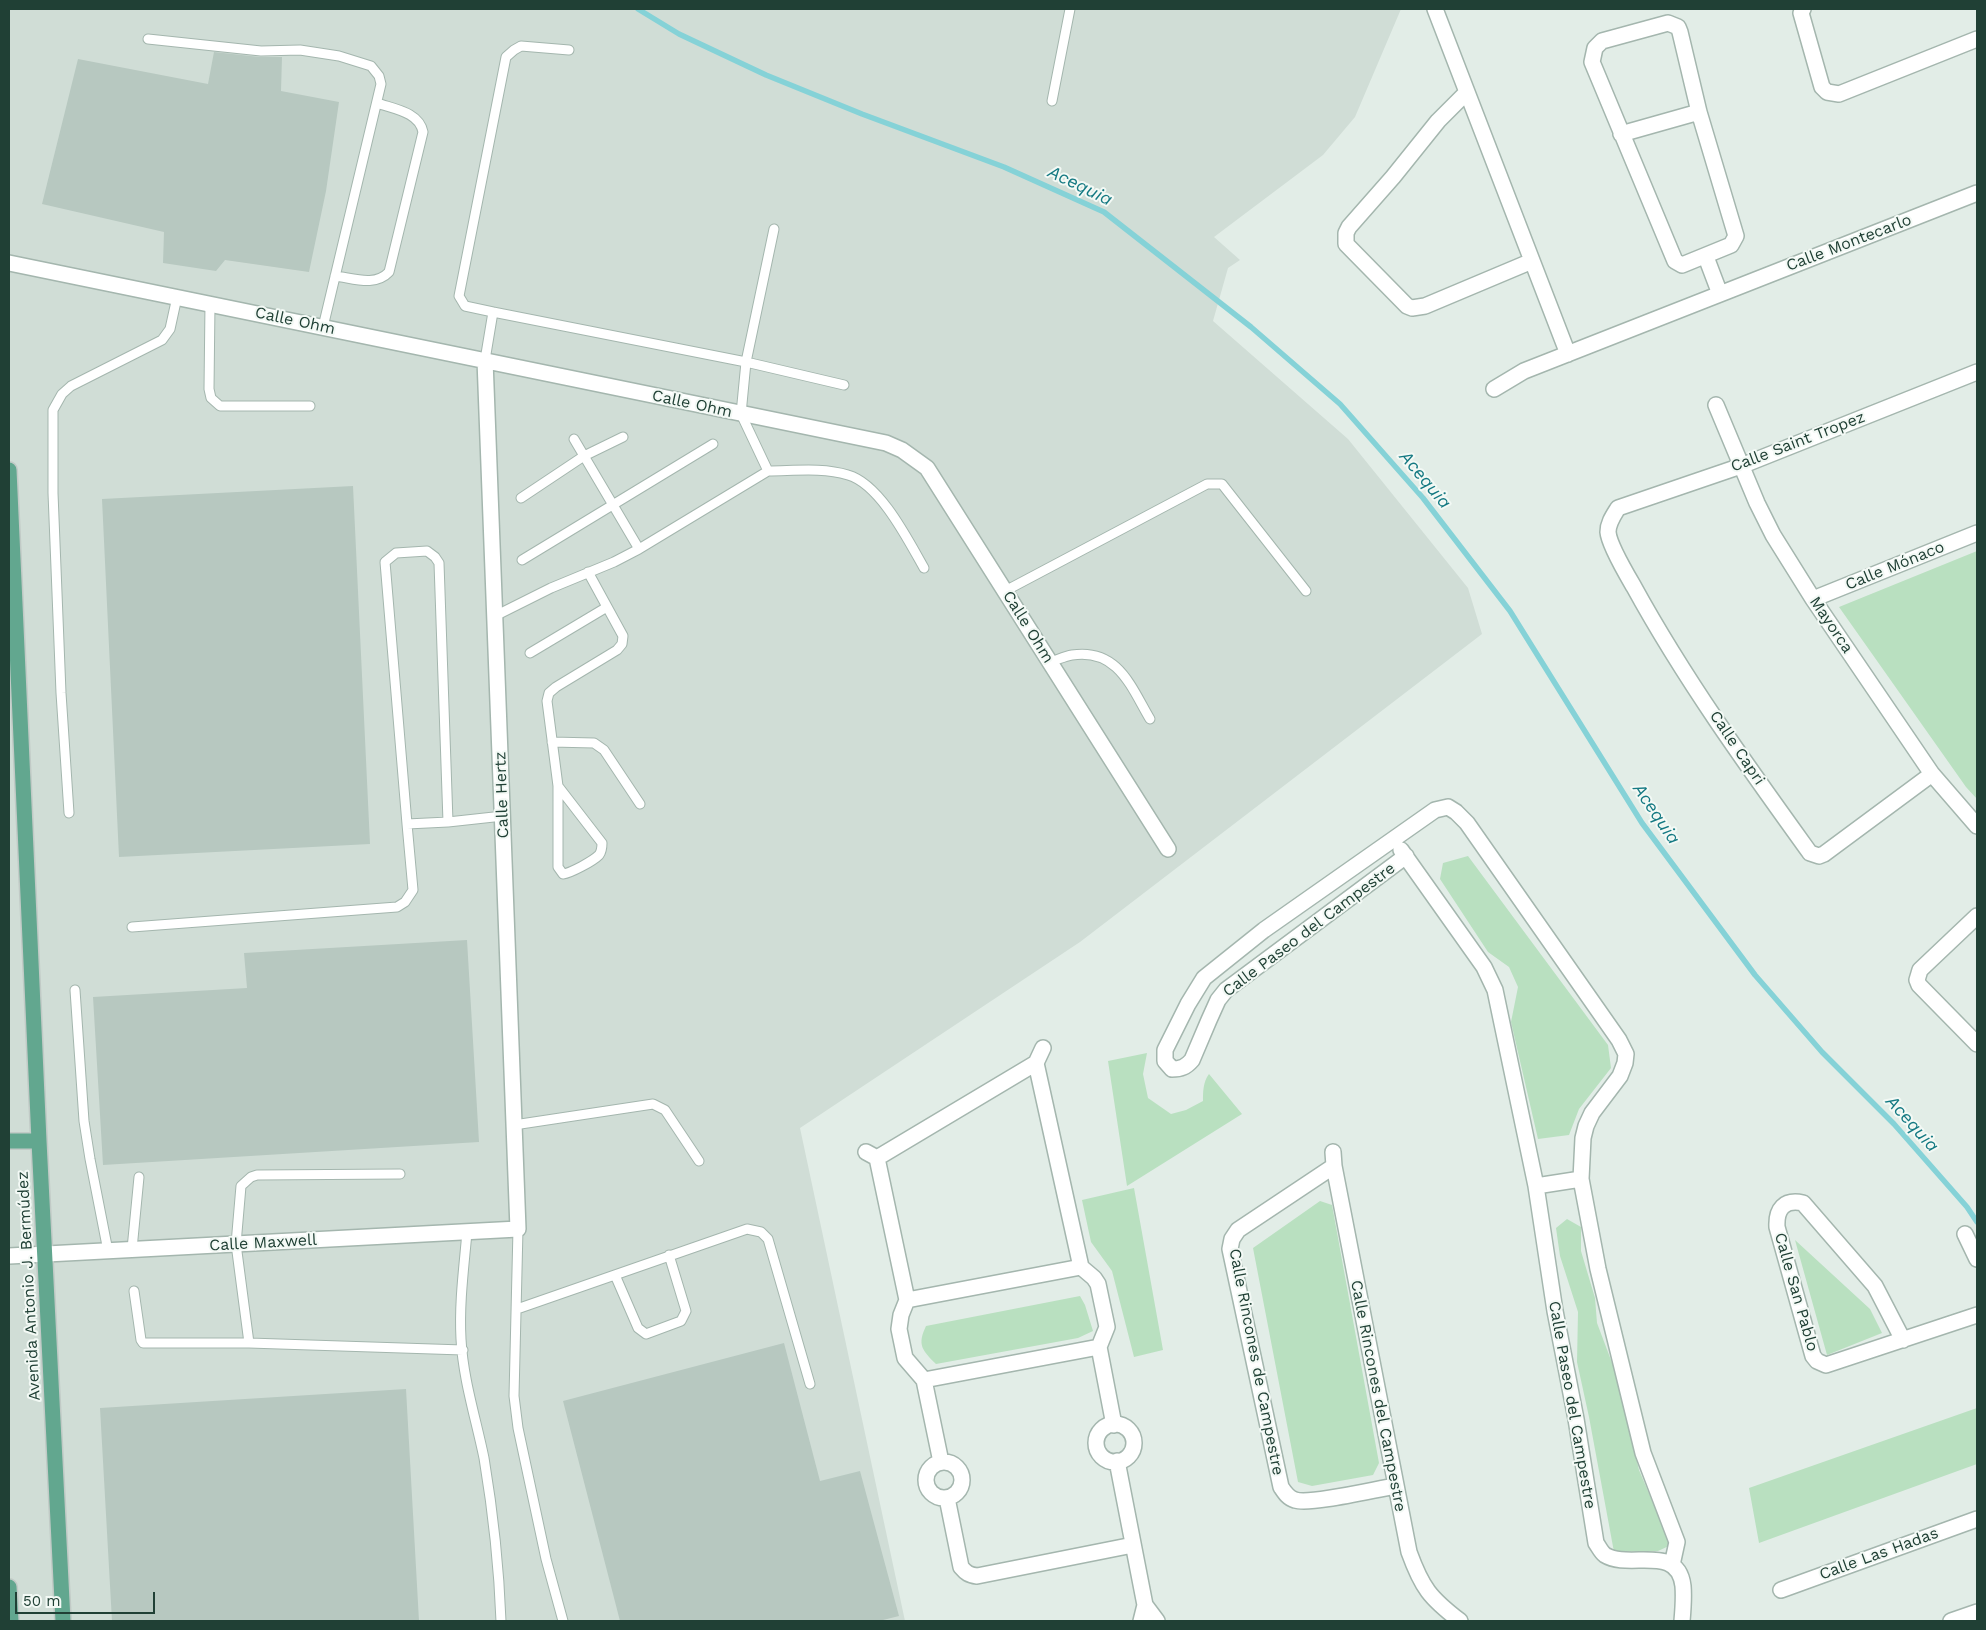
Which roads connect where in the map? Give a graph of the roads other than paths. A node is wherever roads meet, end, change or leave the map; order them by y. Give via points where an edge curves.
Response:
1 (1070, 9) edge
2 (1435, 9) edge
3 (1803, 9) edge
4 (1977, 39) edge
5 (148, 40) dead end
6 (569, 50) dead end
7 (1467, 92) junction
8 (1052, 101) dead end
9 (377, 103) junction
10 (1698, 112) junction
11 (1621, 134) junction
12 (1977, 193) edge
13 (774, 229) dead end
14 (1706, 256) junction
15 (1532, 261) junction
16 (9, 263) edge
17 (335, 276) junction
18 (1720, 294) junction
19 (177, 297) junction
20 (210, 304) junction
21 (493, 312) junction
22 (322, 327) junction
23 (1568, 354) junction
24 (485, 360) junction
25 (746, 362) junction
26 (1977, 372) edge
27 (844, 385) dead end
28 (1494, 389) dead end
29 (1716, 405) dead end
30 (310, 406) dead end
31 (741, 414) junction
32 (622, 437) dead end
33 (574, 439) dead end
34 (713, 444) dead end
35 (584, 456) junction
36 (1741, 466) junction
37 (9, 470) edge
38 (768, 471) junction
39 (521, 498) dead end
40 (612, 504) junction
41 (1618, 508) joint
42 (1977, 533) edge
43 (639, 550) junction
44 (522, 560) dead end
45 (924, 568) dead end
46 (588, 572) junction
47 (1005, 591) junction
48 (1306, 591) dead end
49 (1813, 599) junction
50 (607, 607) junction
51 (495, 616) junction
52 (530, 653) dead end
53 (1050, 662) junction
54 (1150, 719) dead end
55 (552, 742) junction
56 (1932, 774) junction
57 (558, 786) junction
58 (640, 804) dead end
59 (69, 813) dead end
60 (503, 816) junction
61 (448, 822) junction
62 (407, 824) junction
63 (1977, 826) edge
64 (1394, 840) junction
65 (1168, 849) dead end
66 (1406, 856) junction
67 (1977, 916) edge
68 (132, 927) dead end
69 (1264, 930) junction
70 (1279, 950) junction
71 (75, 990) dead end
72 (1977, 1044) edge
73 (1043, 1048) dead end
74 (1036, 1063) junction
75 (514, 1125) junction
76 (9, 1141) edge
77 (39, 1141) junction
78 (1334, 1159) joint
79 (699, 1161) dead end
80 (400, 1174) dead end
81 (139, 1177) dead end
82 (1581, 1179) junction
83 (1536, 1186) junction
84 (518, 1229) junction
85 (467, 1232) junction
86 (1965, 1234) dead end
87 (236, 1244) junction
88 (132, 1249) junction
89 (108, 1251) junction
90 (45, 1254) junction
91 (669, 1255) junction
92 (9, 1256) edge
93 (1977, 1259) edge
94 (1081, 1267) junction
95 (615, 1275) junction
96 (134, 1291) dead end
97 (907, 1300) junction
98 (517, 1309) junction
99 (1977, 1315) edge
100 (1903, 1340) junction
101 (249, 1342) junction
102 (1099, 1347) junction
103 (463, 1350) junction
104 (924, 1380) junction
105 (810, 1384) dead end
106 (1114, 1425) junction
107 (941, 1462) junction
108 (1117, 1462) junction
109 (1396, 1486) junction
110 (947, 1498) junction
111 (1977, 1519) edge
112 (1133, 1545) junction
113 (1672, 1565) junction
114 (9, 1586) edge
115 (1781, 1590) dead end
116 (1145, 1605) junction
117 (1977, 1612) edge
118 (11, 1621) edge
119 (64, 1621) edge
120 (501, 1621) edge
121 (563, 1621) edge
122 (1141, 1621) edge
123 (1157, 1621) edge
124 (1460, 1621) edge
125 (1682, 1621) edge
126 (1951, 1621) edge

1 - 8 lane
2 - 7 street
3 - 4 street via 1801,13 1822,87 1832,94
5 - 9 lane via 261,51 300,50 339,56 376,70 381,84
6 - 21 lane via 521,46 506,57 460,296 465,306
7 - 15 street
7 - 15 street via 1438,121 1349,227 1346,244 1412,308 1425,306
9 - 17 lane
9 - 17 lane via 411,115 423,132 389,272 372,281
10 - 11 street
10 - 11 street via 1678,27 1668,23 1602,41 1595,48 1592,62
10 - 14 street via 1736,236 1731,245
11 - 14 street via 1674,261 1682,265
12 - 18 street, Calle Montecarlo
13 - 25 lane
14 - 18 street
15 - 23 street
16 - 19 street, Calle Ohm
17 - 22 lane
18 - 23 street, Calle Montecarlo
19 - 20 street, Calle Ohm
19 - 59 lane via 170,329 162,340 71,386 53,410 53,493
20 - 22 street, Calle Ohm
20 - 30 lane via 211,398 220,406
21 - 24 lane
21 - 25 lane
22 - 24 street, Calle Ohm
23 - 28 street, Calle Montecarlo via 1524,371
24 - 31 street, Calle Ohm
24 - 51 street, Calle Hertz
25 - 27 lane
25 - 31 lane
26 - 36 street, Calle Saint Tropez
29 - 36 street, Mayorca
31 - 38 lane
31 - 47 street, Calle Ohm via 886,443 914,457 927,468
32 - 35 lane
33 - 35 lane
34 - 40 lane
35 - 39 lane
35 - 40 lane
36 - 41 street, Calle Saint Tropez
36 - 49 street, Mayorca via 1773,535
37 - 77 main road, Avenida Antonio J. Bermúdez
38 - 43 lane
38 - 45 lane via 818,470 849,475 877,496 892,513
40 - 43 lane
40 - 44 lane
41 - 56 street, Calle Capri via 1608,534 1644,606 1737,751 1810,853 1824,854
42 - 49 street, Calle Mónaco
43 - 46 lane
46 - 50 lane
46 - 51 lane
47 - 48 lane via 1207,484 1216,483 1222,484
47 - 53 street, Calle Ohm
49 - 56 street, Mayorca
50 - 52 lane
50 - 55 lane via 623,636 622,644 549,693
51 - 60 street, Calle Hertz
53 - 54 lane via 1073,655 1108,660 1124,676
53 - 65 street, Calle Ohm
55 - 57 lane
55 - 58 lane via 594,743 604,750
56 - 63 street, Mayorca
57 - 57 lane via 602,843 599,855 563,874 558,868
60 - 61 lane
60 - 75 street, Calle Hertz
61 - 62 lane
61 - 62 lane via 438,563 427,551 396,553 385,562
62 - 68 lane via 413,890 405,902 396,907
64 - 66 street, Calle Paseo del Campestre
64 - 69 street, Calle Paseo del Campestre
64 - 82 street, Calle Paseo del Campestre via 1435,810 1448,807 1456,812 1467,823 1623,1047 1626,1054 1620,1076 1586,1126
66 - 70 street, Calle Paseo del Campestre
66 - 83 street, Calle Paseo del Campestre via 1484,967 1495,990
67 - 72 street via 1920,970 1917,980
69 - 70 street
69 - 70 street, Calle Paseo del Campestre via 1204,978 1165,1050 1168,1066 1178,1069 1188,1065 1218,1000 1226,990
71 - 89 lane via 84,1121
73 - 74 street
74 - 94 street
74 - 97 street via 872,1155
75 - 79 lane via 653,1104 664,1110
75 - 84 street, Calle Hertz
76 - 77 main road
77 - 90 main road, Avenida Antonio J. Bermúdez
78 - 109 street, Calle Rincones del Campestre
78 - 109 street, Calle Rincones de Campestre via 1238,1230 1230,1249 1284,1492 1289,1498 1305,1502
80 - 87 lane via 251,1177 242,1186
81 - 88 lane
82 - 83 street
82 - 113 street, Calle Paseo del Campestre via 1598,1269 1643,1453 1678,1542
83 - 113 street, Calle Paseo del Campestre via 1596,1543 1603,1553 1612,1558 1660,1561
84 - 85 street, Calle Maxwell
84 - 98 lane
85 - 87 street, Calle Maxwell
85 - 103 lane via 462,1293
86 - 93 street
87 - 88 street, Calle Maxwell
87 - 101 lane
88 - 89 street, Calle Maxwell
89 - 90 street, Calle Maxwell
90 - 92 street, Calle Maxwell
90 - 119 main road, Avenida Antonio J. Bermúdez
91 - 95 lane
91 - 95 lane via 686,1311 682,1322 646,1334 638,1328
91 - 105 lane via 747,1229 761,1232 768,1239
94 - 97 street
94 - 102 street via 1098,1284 1107,1327
95 - 98 lane
96 - 101 lane via 143,1343
97 - 104 street via 899,1329 905,1358
98 - 121 lane via 514,1396 518,1428 544,1551
99 - 100 street, Calle San Pablo
100 - 100 street, Calle San Pablo via 1875,1286 1803,1202 1796,1201 1781,1208 1776,1216 1777,1227 1817,1361 1826,1365
101 - 103 lane
102 - 104 street
102 - 106 street
103 - 120 lane via 499,1563
104 - 107 street
106 - 108 street via 1125,1427 1134,1441 1132,1453
106 - 108 street via 1102,1429 1096,1442 1102,1456
107 - 110 street via 930,1469 927,1488 934,1495
107 - 110 street via 953,1464 962,1476 958,1491
108 - 112 street
109 - 124 street, Calle Rincones del Campestre via 1409,1552 1419,1579 1428,1592
110 - 112 street via 961,1567 970,1575
111 - 115 street, Calle Las Hadas
112 - 116 street
113 - 125 street via 1683,1587
114 - 118 main road
116 - 122 street
116 - 123 street
117 - 126 street

